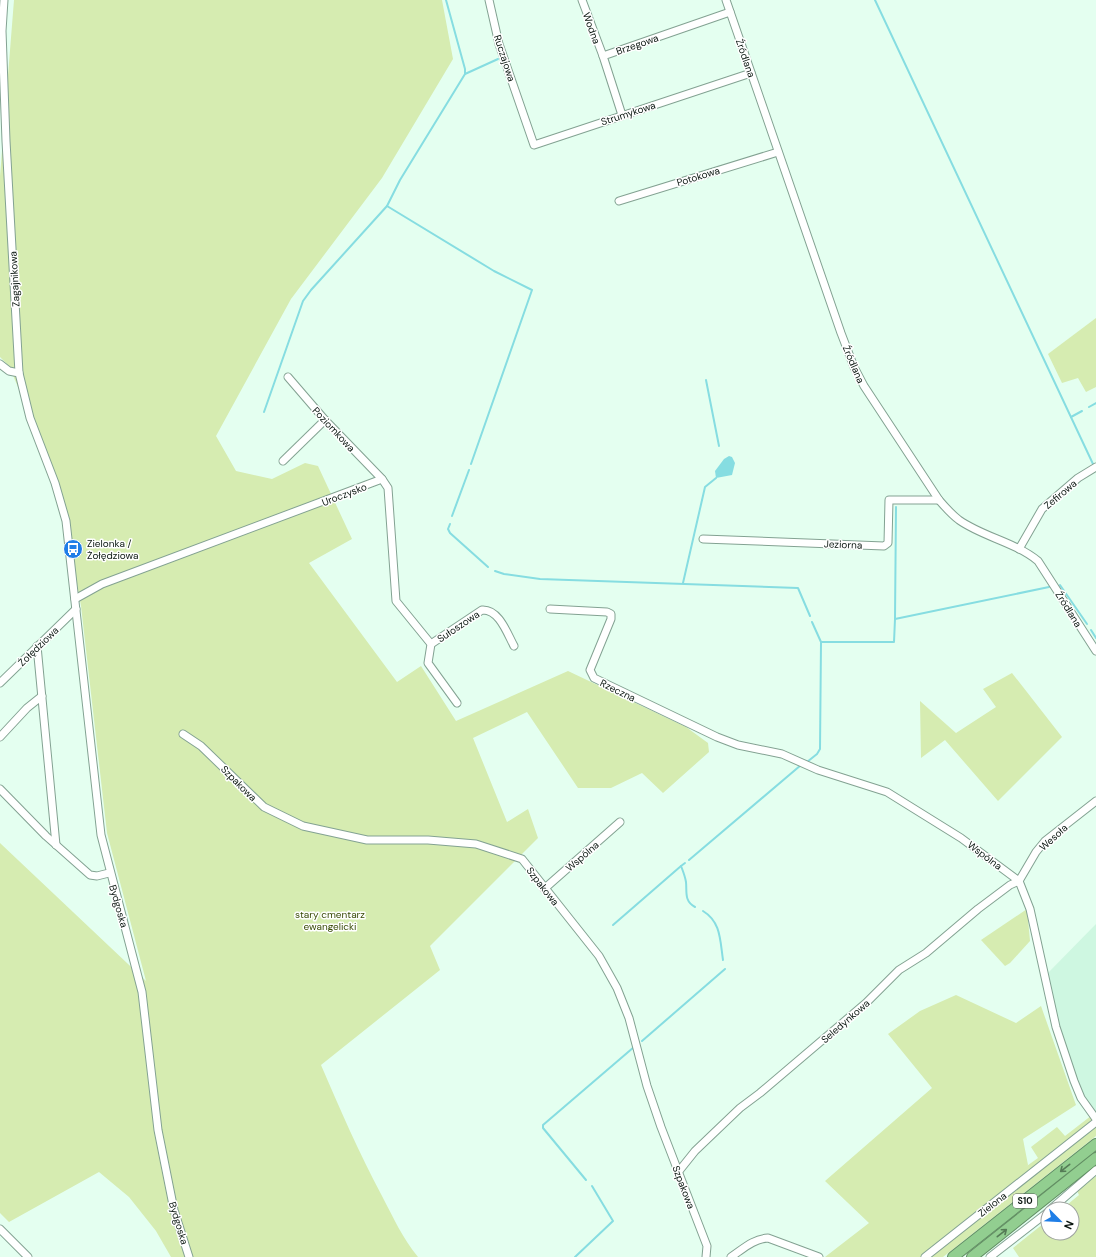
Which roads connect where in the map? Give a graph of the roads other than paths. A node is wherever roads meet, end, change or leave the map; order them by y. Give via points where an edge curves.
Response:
1 (4, 0) edge
2 (489, 0) edge
3 (582, 0) edge
4 (726, 0) edge
5 (730, 12) junction
6 (1, 30) edge
7 (603, 56) junction
8 (751, 73) junction
9 (524, 115) joint
10 (622, 115) junction
11 (3, 141) edge
12 (778, 152) junction
13 (619, 201) dead end
14 (0, 364) edge
15 (19, 373) junction
16 (288, 378) dead end
17 (325, 420) junction
18 (283, 461) dead end
19 (1096, 467) edge
20 (382, 479) junction
21 (939, 500) junction
22 (703, 539) dead end
23 (1018, 549) junction
24 (70, 551) joint
25 (76, 599) junction
26 (76, 609) junction
27 (550, 609) dead end
28 (431, 644) junction
29 (37, 646) junction
30 (514, 646) dead end
31 (1096, 651) edge
32 (0, 683) edge
33 (42, 696) junction
34 (457, 703) dead end
35 (183, 734) dead end
36 (0, 737) edge
37 (717, 737) joint
38 (0, 789) edge
39 (1096, 801) edge
40 (620, 822) dead end
41 (56, 845) junction
42 (109, 873) junction
43 (1019, 881) junction
44 (544, 888) junction
45 (1096, 1119) edge
46 (1096, 1122) edge
47 (1096, 1144) edge
48 (1096, 1158) edge
49 (1096, 1170) edge
50 (679, 1171) junction
51 (1060, 1201) edge
52 (1040, 1218) edge
53 (0, 1229) edge
54 (28, 1257) edge
55 (189, 1257) edge
56 (706, 1257) edge
57 (731, 1257) edge
58 (819, 1257) edge
59 (925, 1257) edge
60 (953, 1257) edge
61 (972, 1257) edge
62 (990, 1257) edge

1 - 6 street, Zagajnikowa
2 - 9 street, Ruczajowa via 499,44
3 - 7 street, Wodna
4 - 5 street, Źródlana
5 - 7 street, Brzegowa
5 - 8 street, Źródlana
6 - 11 street, Zagajnikowa
7 - 10 street, Brzegowa
8 - 10 street, Strumykowa
8 - 12 street, Źródlana
9 - 10 street, Strumykowa via 534,144
11 - 15 street, Zagajnikowa
12 - 13 street, Potokowa
12 - 21 street, Źródlana via 857,374
14 - 15 street via 8,371
15 - 24 street, Zagajnikowa via 30,418 61,502
16 - 17 street, Poziomkowa
17 - 18 street
17 - 20 street, Poziomkowa
19 - 23 street, Zefirowa via 1078,478 1042,509
20 - 25 street, Uroczysko via 102,584
20 - 28 street via 388,488 396,601
21 - 22 street, Jeziorna via 889,500 888,543 884,546
21 - 23 street, Źródlana via 950,513 966,524
23 - 31 street, Źródlana via 1042,566
24 - 25 street, Bydgoska
25 - 26 street, Bydgoska
26 - 29 street, Żołędziowa
26 - 42 street, Bydgoska via 100,835
27 - 37 street, Rzeczna via 611,614 611,620 590,670 594,678
28 - 30 street, Sułoszowa via 482,610 487,610 495,614
28 - 34 street via 428,663
29 - 32 street, Żołędziowa
29 - 33 street
33 - 36 street
33 - 41 street
35 - 44 street, Szpakowa via 201,746 264,807 292,821 367,840 428,840 476,844 522,859
37 - 43 street, Wspólna via 738,745 782,754 818,770 887,792 955,834
38 - 41 street
39 - 43 street, Wesoła via 1044,841
40 - 44 street, Wspólna
41 - 42 street via 90,875
42 - 55 street, Bydgoska via 142,992 158,1130 174,1210
43 - 45 street, Wspólna via 1026,895 1056,1027 1081,1098
43 - 50 street, Seledynkowa via 978,909 926,953 899,970 866,1004 740,1108 695,1151
44 - 50 street, Szpakowa via 599,956 617,988 630,1018 661,1127
46 - 59 street, Zielona
47 -> 60 highway, S10
61 -> 48 highway, S10
49 - 51 street
50 - 56 street, Szpakowa via 707,1246
52 - 62 street
53 - 54 street
57 - 58 street via 760,1239 768,1238

